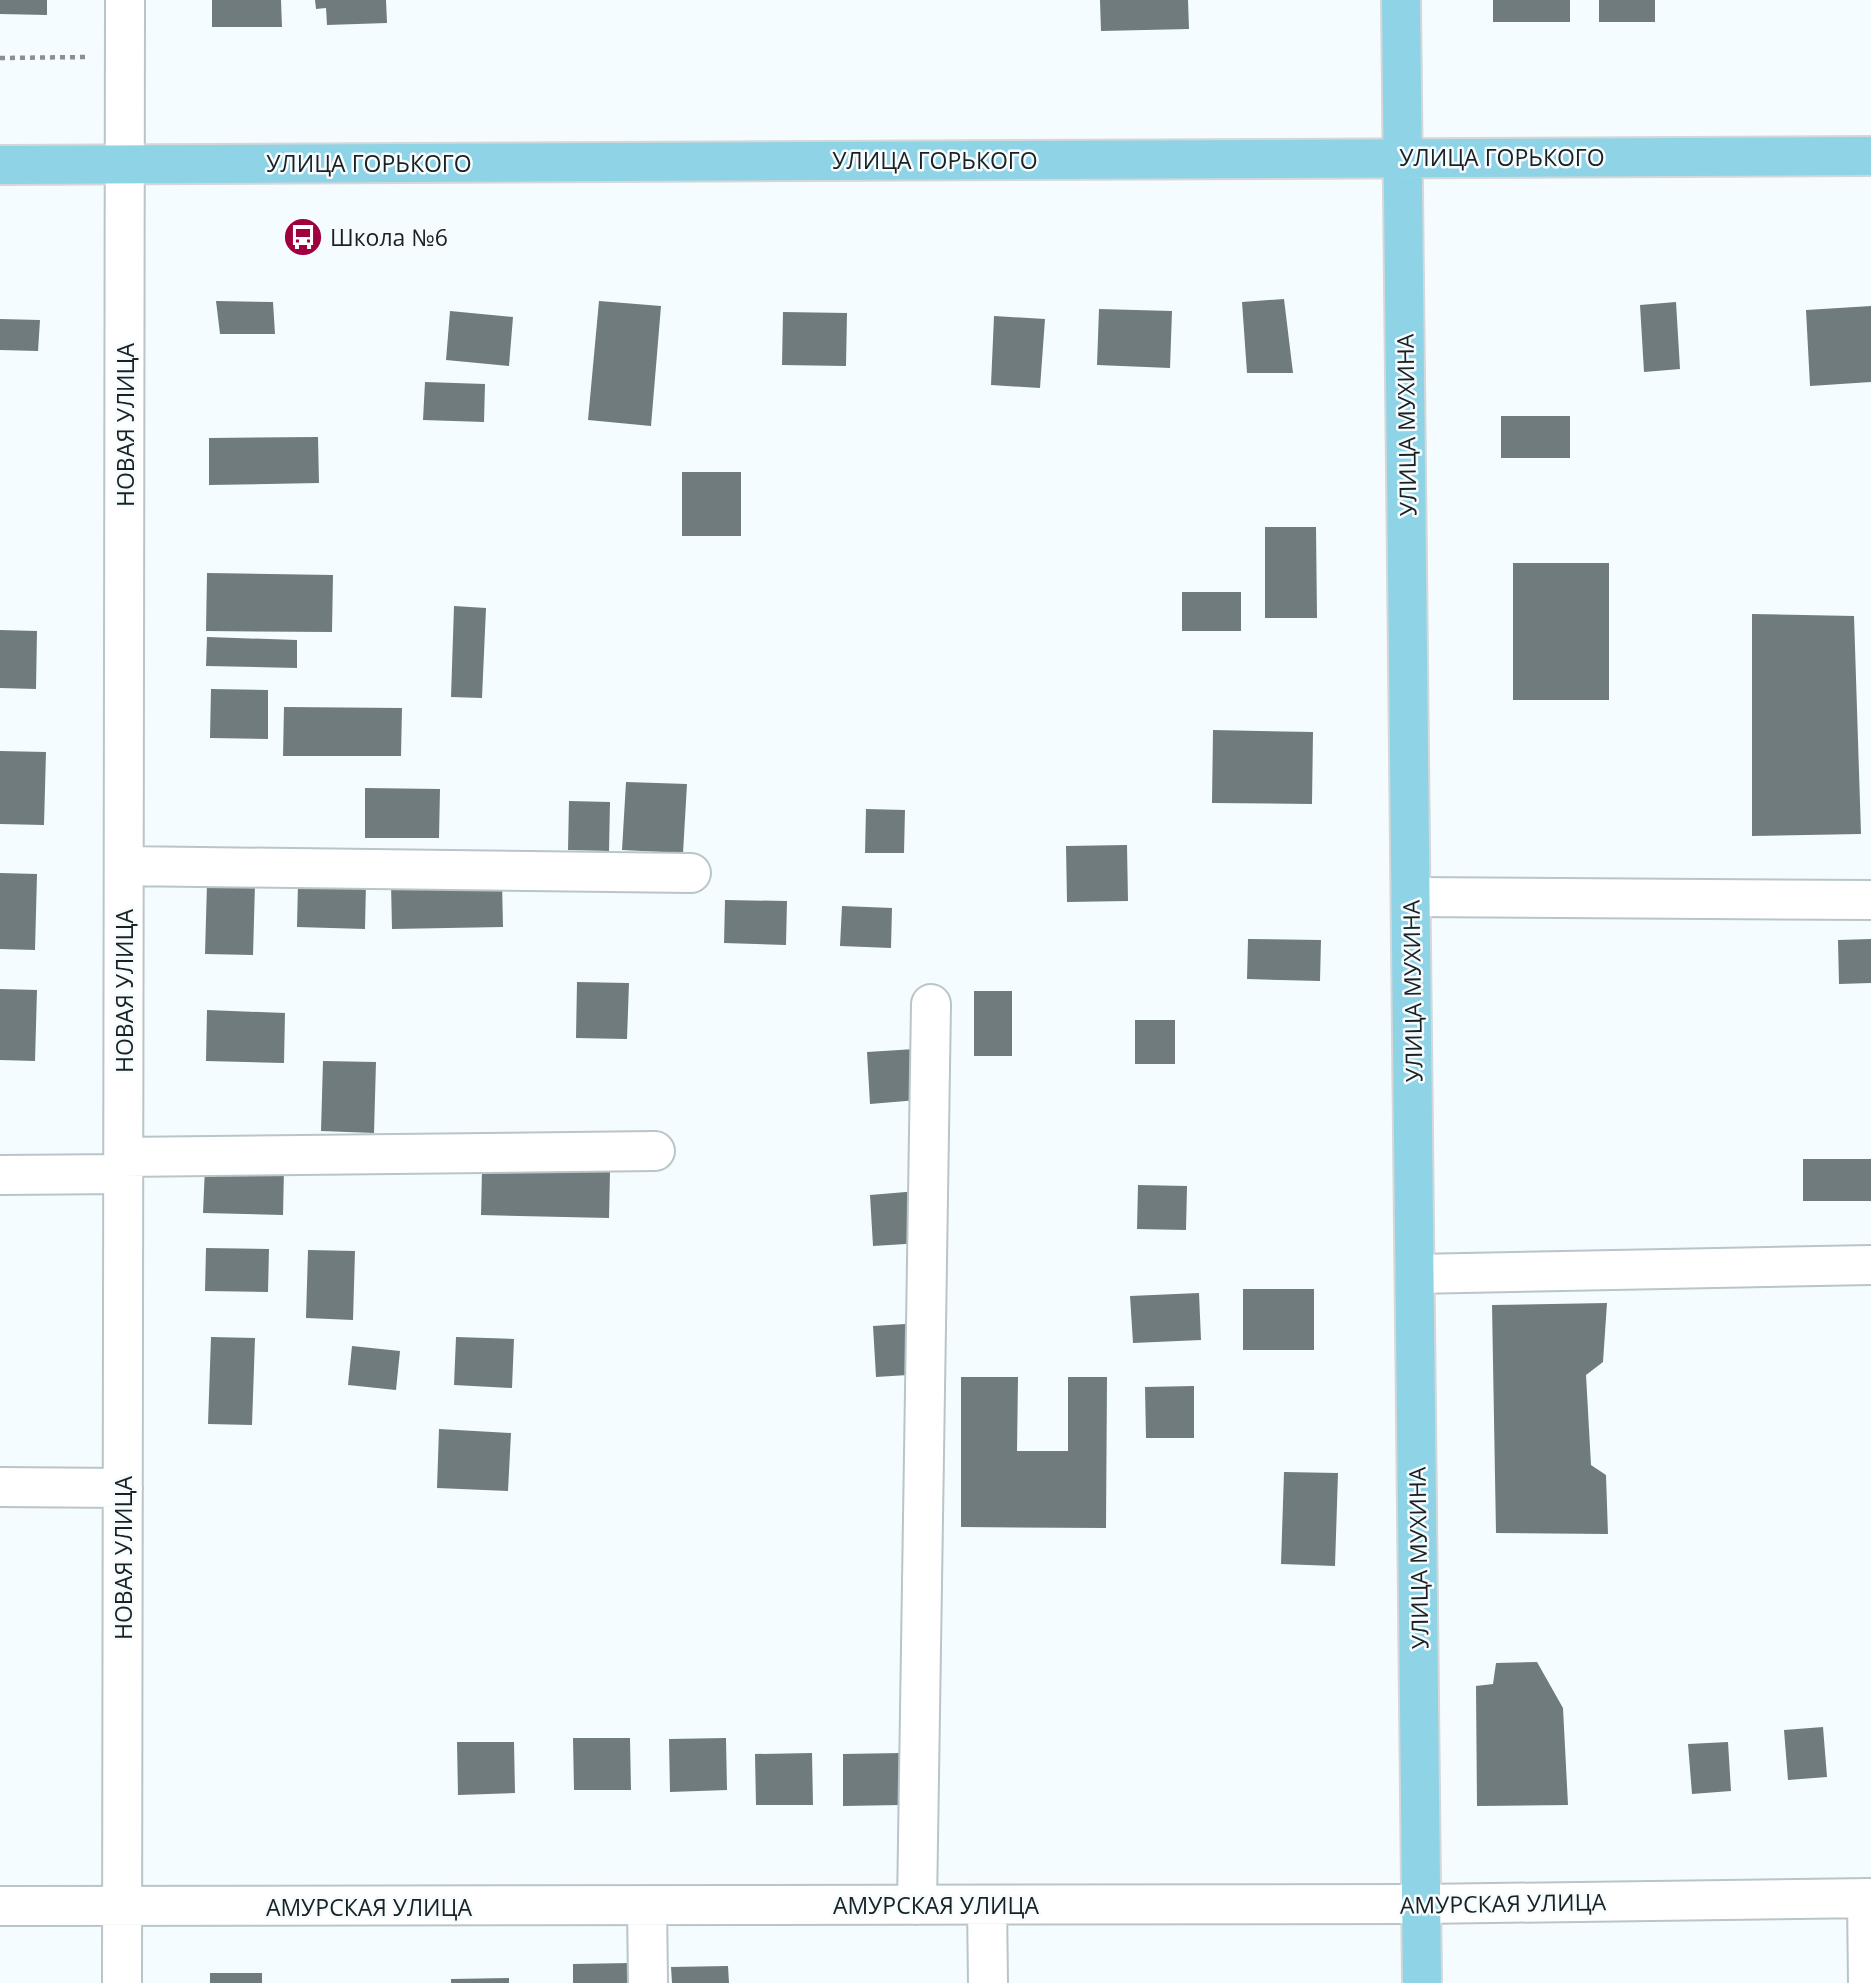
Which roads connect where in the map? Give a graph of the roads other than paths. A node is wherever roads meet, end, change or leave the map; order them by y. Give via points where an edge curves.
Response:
1 (125, 0) edge
2 (1401, 0) edge
3 (1871, 156) edge
4 (1403, 158) junction
5 (0, 164) edge
6 (125, 164) junction
7 (124, 866) junction
8 (691, 873) dead end
9 (1411, 897) junction
10 (1871, 900) edge
11 (932, 1004) dead end
12 (655, 1151) dead end
13 (123, 1166) junction
14 (0, 1175) edge
15 (1871, 1265) edge
16 (1415, 1274) junction
17 (0, 1487) edge
18 (123, 1488) junction
19 (1869, 1898) edge
20 (1422, 1904) junction
21 (917, 1905) junction
22 (987, 1905) junction
23 (0, 1906) edge
24 (647, 1906) junction
25 (122, 1907) junction
26 (122, 1983) edge
27 (648, 1983) edge
28 (988, 1983) edge
29 (1422, 1983) edge
30 (1868, 1983) edge

1 - 6 street, НОВАЯ УЛИЦА
2 - 4 main road, УЛИЦА МУХИНА
3 - 4 main road, УЛИЦА ГОРЬКОГО
4 - 6 main road, УЛИЦА ГОРЬКОГО
4 - 9 main road, УЛИЦА МУХИНА
5 - 6 main road, УЛИЦА ГОРЬКОГО
6 - 7 street, НОВАЯ УЛИЦА
7 - 8 street
7 - 13 street, НОВАЯ УЛИЦА
9 - 10 street
9 - 16 main road, УЛИЦА МУХИНА
11 - 21 street
12 - 13 street
13 - 14 street
13 - 18 street, НОВАЯ УЛИЦА
15 - 16 street
16 - 20 main road, УЛИЦА МУХИНА
17 - 18 street
18 - 25 street, НОВАЯ УЛИЦА
19 - 20 street, АМУРСКАЯ УЛИЦА
19 - 30 street
20 - 22 street, АМУРСКАЯ УЛИЦА
20 - 29 main road, УЛИЦА МУХИНА
21 - 22 street, АМУРСКАЯ УЛИЦА
21 - 24 street, АМУРСКАЯ УЛИЦА
22 - 28 street
23 - 25 street, АМУРСКАЯ УЛИЦА
24 - 25 street, АМУРСКАЯ УЛИЦА
24 - 27 street
25 - 26 street, НОВАЯ УЛИЦА

